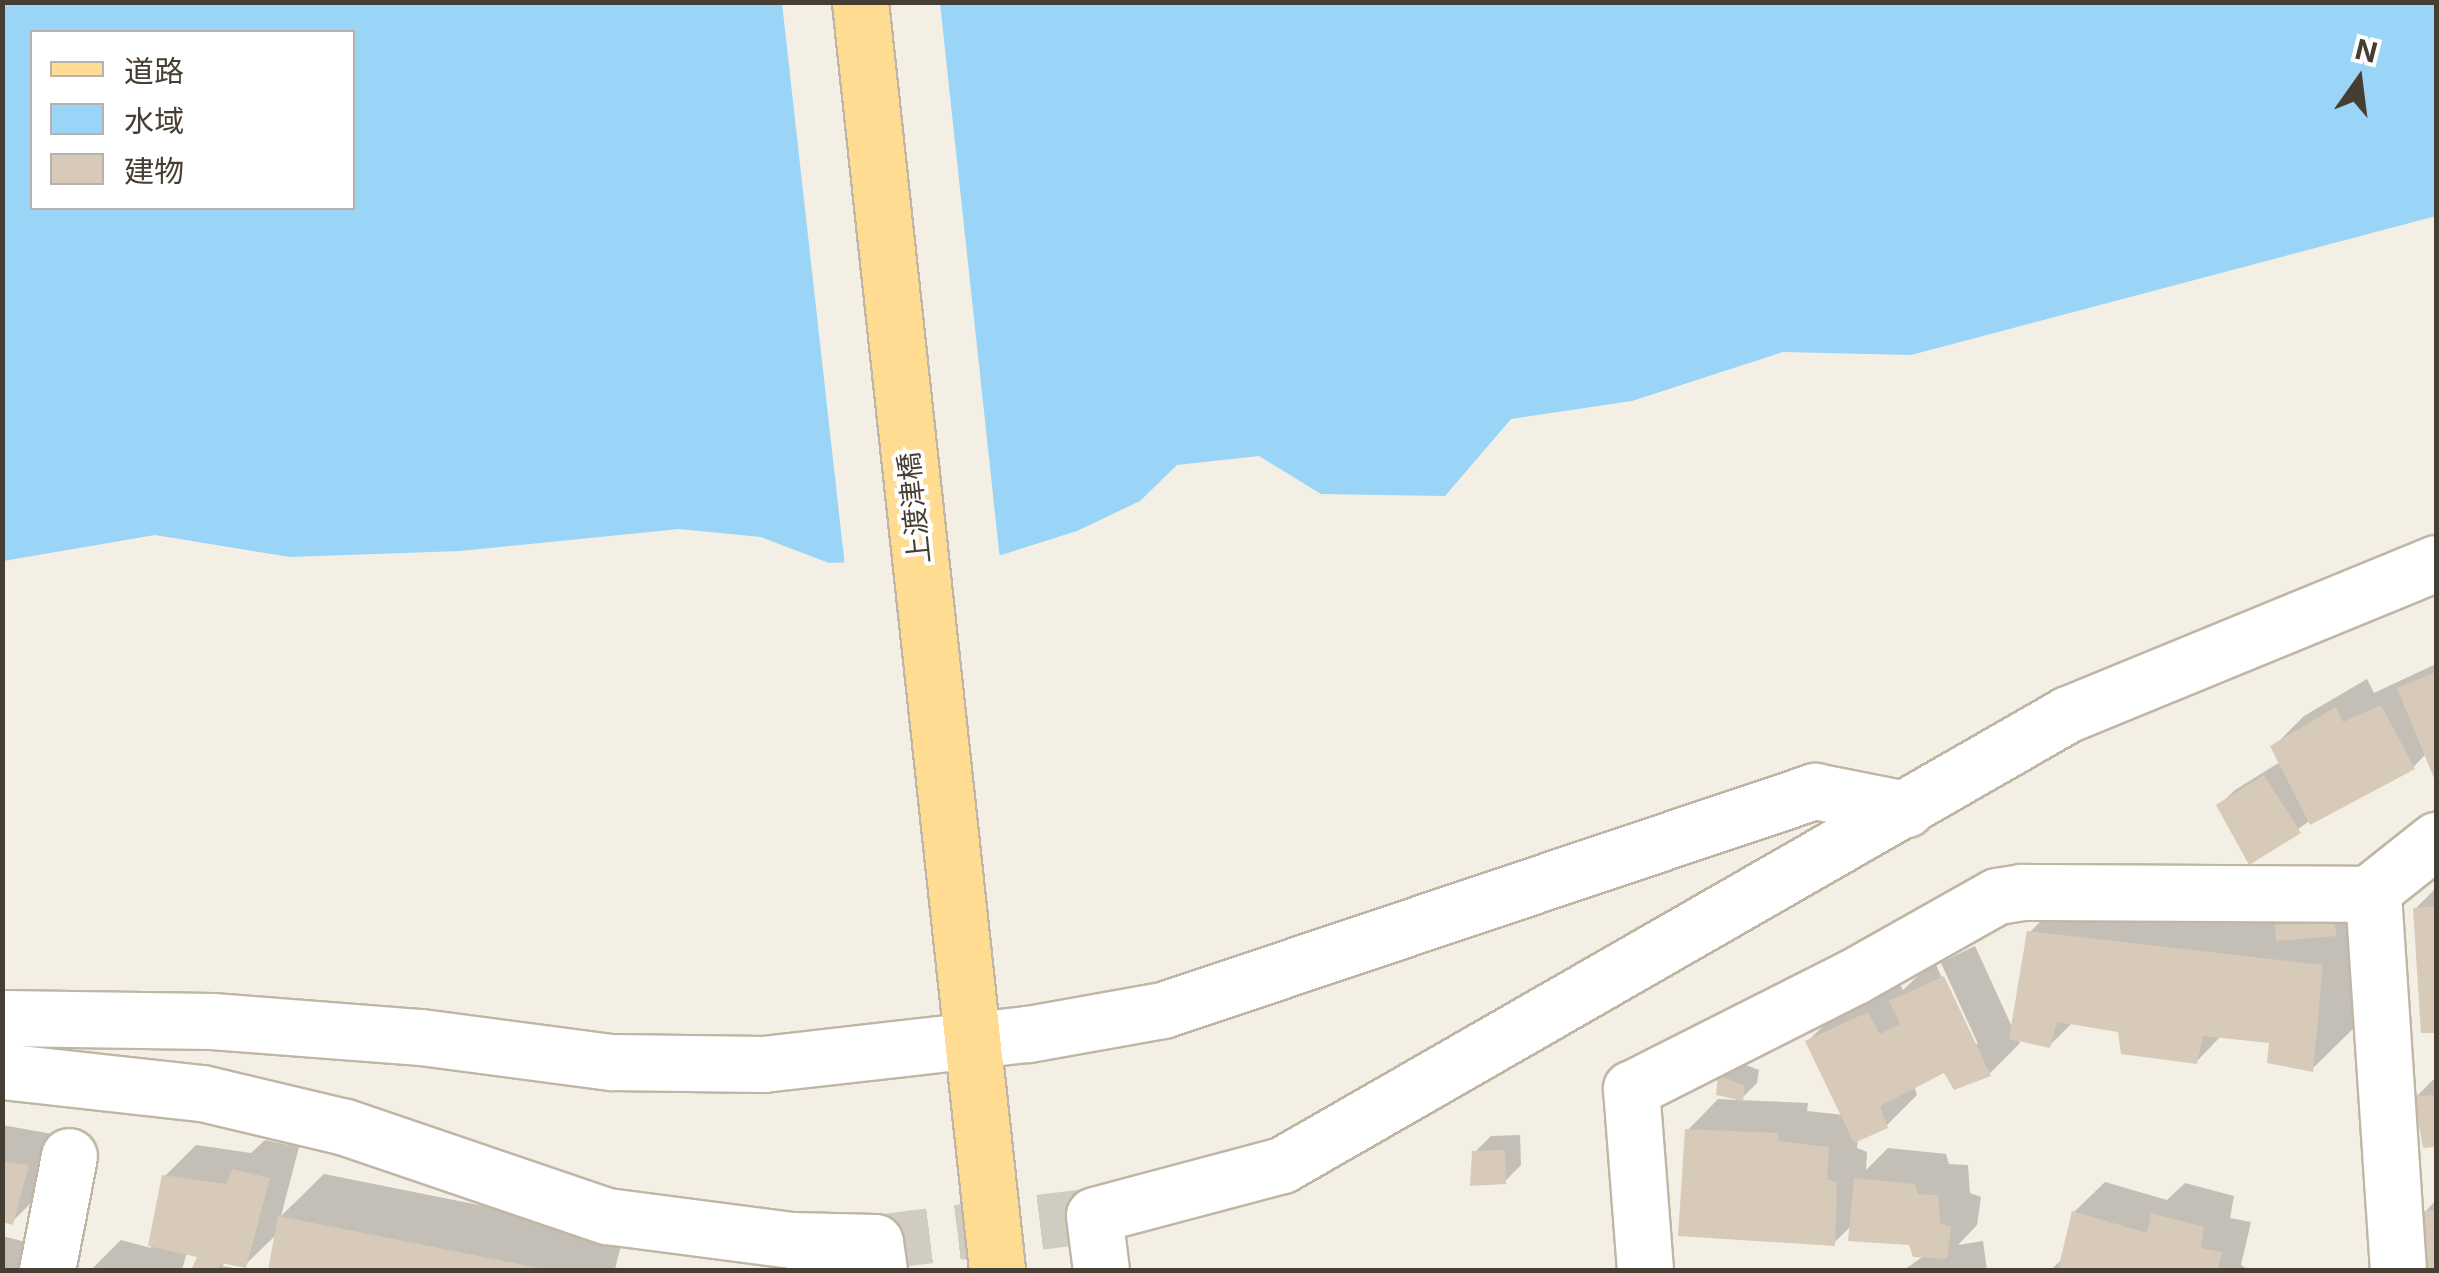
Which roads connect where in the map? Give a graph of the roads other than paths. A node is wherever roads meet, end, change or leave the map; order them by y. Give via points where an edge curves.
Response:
1 (860, 2) edge
2 (2436, 563) edge
3 (1906, 809) junction
4 (2436, 840) edge
5 (2368, 894) junction
6 (2, 1018) edge
7 (970, 1027) junction
8 (2, 1071) edge
9 (68, 1156) dead end
10 (47, 1270) edge
11 (879, 1270) edge
12 (996, 1270) edge
13 (1101, 1270) edge
14 (1645, 1270) edge
15 (2398, 1270) edge

1 - 7 main road, 上渡津橋
2 - 3 street via 2068,714
3 - 7 street via 1815,791 1162,1010
3 - 13 street via 1282,1165 1094,1215
4 - 5 street
5 - 14 street via 1997,896 1631,1088
5 - 15 street
6 - 7 street via 212,1021 421,1037 612,1062 763,1064
7 - 12 main road, 上渡津橋
8 - 11 street via 202,1094 345,1127 607,1216 793,1240 876,1242
9 - 10 street

